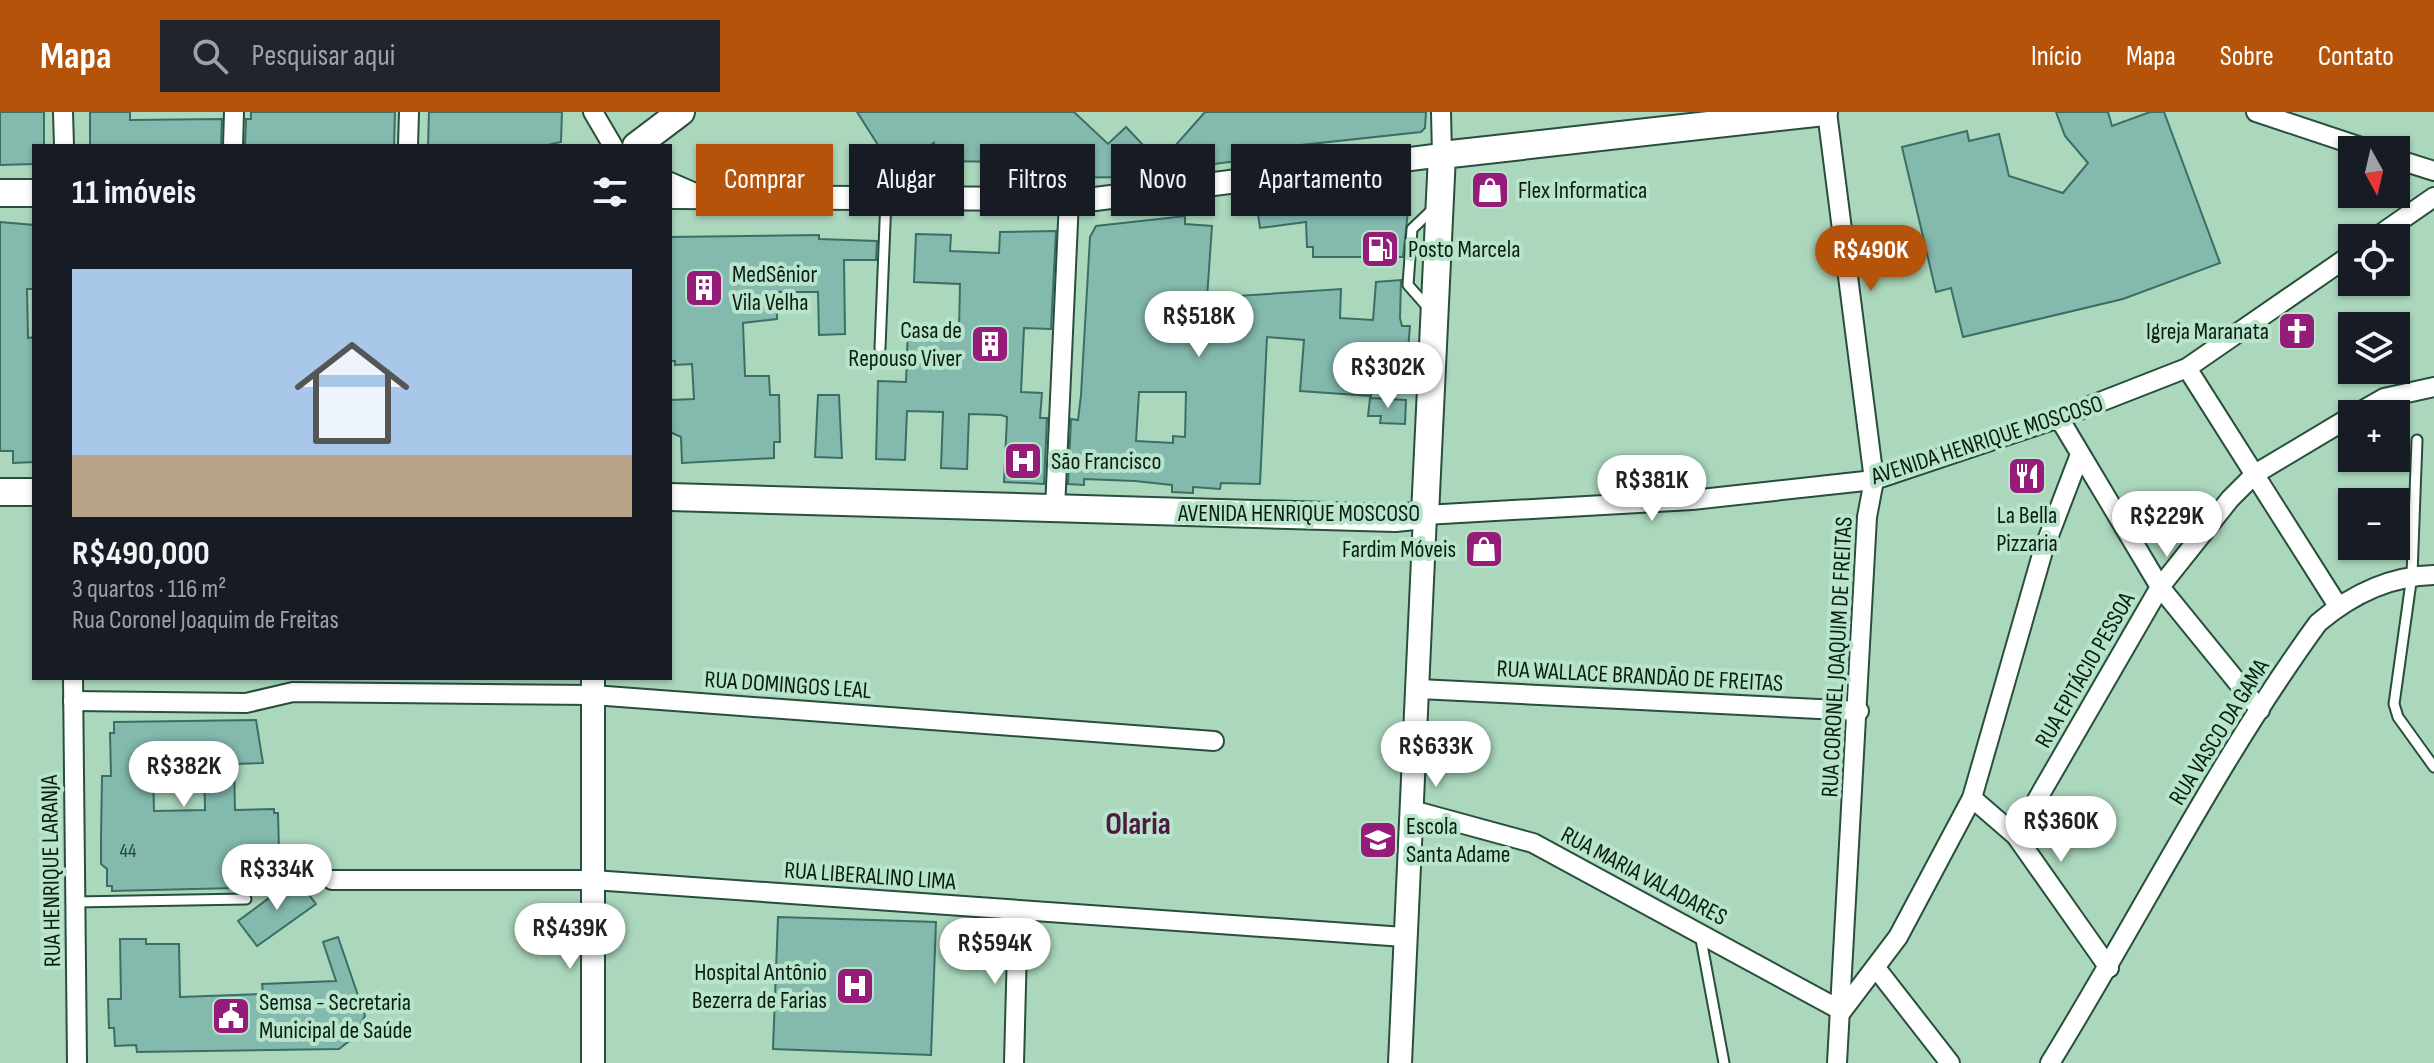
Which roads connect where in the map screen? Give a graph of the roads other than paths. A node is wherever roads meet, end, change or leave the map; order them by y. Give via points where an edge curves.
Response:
1 (63, 112) edge
2 (234, 112) edge
3 (409, 112) edge
4 (593, 112) edge
5 (681, 112) edge
6 (1441, 112) edge
7 (1825, 112) edge
8 (2256, 112) edge
9 (2338, 139) edge
10 (64, 144) edge
11 (233, 144) edge
12 (408, 144) edge
13 (612, 144) edge
14 (639, 144) edge
15 (1442, 155) junction
16 (2410, 163) edge
17 (2434, 171) edge
18 (672, 183) edge
19 (0, 193) edge
20 (32, 193) edge
21 (696, 193) edge
22 (696, 196) edge
23 (672, 197) edge
24 (2434, 197) edge
25 (1095, 198) edge
26 (885, 216) edge
27 (1068, 216) edge
28 (2395, 224) edge
29 (2338, 264) edge
30 (880, 348) dead end
31 (2187, 368) junction
32 (2434, 387) edge
33 (2380, 400) edge
34 (2059, 418) junction
35 (2338, 425) edge
36 (2417, 440) dead end
37 (2079, 457) junction
38 (2255, 474) junction
39 (1874, 480) junction
40 (0, 492) edge
41 (32, 492) edge
42 (672, 497) edge
43 (1055, 509) junction
44 (1425, 515) junction
45 (2412, 575) junction
46 (2434, 575) edge
47 (2160, 587) junction
48 (2338, 606) junction
49 (73, 680) edge
50 (593, 686) edge
51 (1419, 689) junction
52 (73, 701) junction
53 (2260, 710) junction
54 (1859, 711) junction
55 (1214, 741) dead end
56 (2432, 761) edge
57 (1972, 798) junction
58 (1412, 810) junction
59 (2016, 836) junction
60 (332, 880) dead end
61 (593, 880) junction
62 (246, 899) dead end
63 (75, 902) junction
64 (1018, 910) junction
65 (1700, 934) junction
66 (1404, 937) junction
67 (1876, 968) junction
68 (2109, 968) junction
69 (1842, 1011) junction
70 (77, 1063) edge
71 (593, 1063) edge
72 (1014, 1063) edge
73 (1400, 1063) edge
74 (1724, 1063) edge
75 (1837, 1063) edge
76 (1950, 1063) edge
77 (2050, 1063) edge

1 - 10 street
2 - 11 street
3 - 12 street
4 - 13 street
5 - 14 main road
6 - 15 street
7 - 15 main road
7 - 39 street, RUA CORONEL JOAQUIM DE FREITAS
8 - 9 street
15 - 25 street
15 - 44 main road
16 - 17 street
18 - 21 street
19 - 20 main road
22 - 23 street
24 - 28 street
26 - 30 lane
27 - 43 street
29 - 31 street, AVENIDA HENRIQUE MOSCOSO
31 - 34 street, AVENIDA HENRIQUE MOSCOSO
31 - 38 street
32 - 33 street, RUA EPITÁCIO PESSOA
34 - 37 street
34 - 39 street, AVENIDA HENRIQUE MOSCOSO
35 - 38 street, RUA EPITÁCIO PESSOA
36 - 45 lane
37 - 47 street
37 - 57 street via 2043,551
38 - 47 street, RUA EPITÁCIO PESSOA
38 - 48 street
39 - 44 street, AVENIDA HENRIQUE MOSCOSO via 1692,500
39 - 54 street, RUA CORONEL JOAQUIM DE FREITAS via 1867,517
40 - 41 main road
42 - 43 main road, AVENIDA HENRIQUE MOSCOSO
43 - 44 main road, AVENIDA HENRIQUE MOSCOSO
44 - 51 street
45 - 46 street, RUA VASCO DA GAMA
45 - 48 street, RUA VASCO DA GAMA
45 - 56 lane via 2394,704
47 - 53 street
47 - 59 street, RUA EPITÁCIO PESSOA
48 - 53 street, RUA VASCO DA GAMA via 2318,623
49 - 52 street, RUA HENRIQUE LARANJA
50 - 52 street, RUA DOMINGOS LEAL via 293,692 246,703
50 - 55 street, RUA DOMINGOS LEAL
50 - 61 street
51 - 54 street, RUA WALLACE BRANDÃO DE FREITAS
51 - 58 street
52 - 63 street, RUA HENRIQUE LARANJA
53 - 68 street, RUA VASCO DA GAMA via 2174,848
54 - 69 street, RUA CORONEL JOAQUIM DE FREITAS
57 - 59 street
57 - 67 street
58 - 65 street, RUA MARIA VALADARES via 1533,843
58 - 66 street
59 - 68 street
60 - 61 street, RUA LIBERALINO LIMA
61 - 64 street, RUA LIBERALINO LIMA
61 - 71 street
62 - 63 lane
63 - 70 street, RUA HENRIQUE LARANJA
64 - 66 street, RUA LIBERALINO LIMA
64 - 72 street
65 - 69 street, RUA MARIA VALADARES
65 - 74 lane
66 - 73 street
67 - 69 street
67 - 76 street
68 - 77 street, RUA VASCO DA GAMA
69 - 75 street, RUA CORONEL JOAQUIM DE FREITAS

